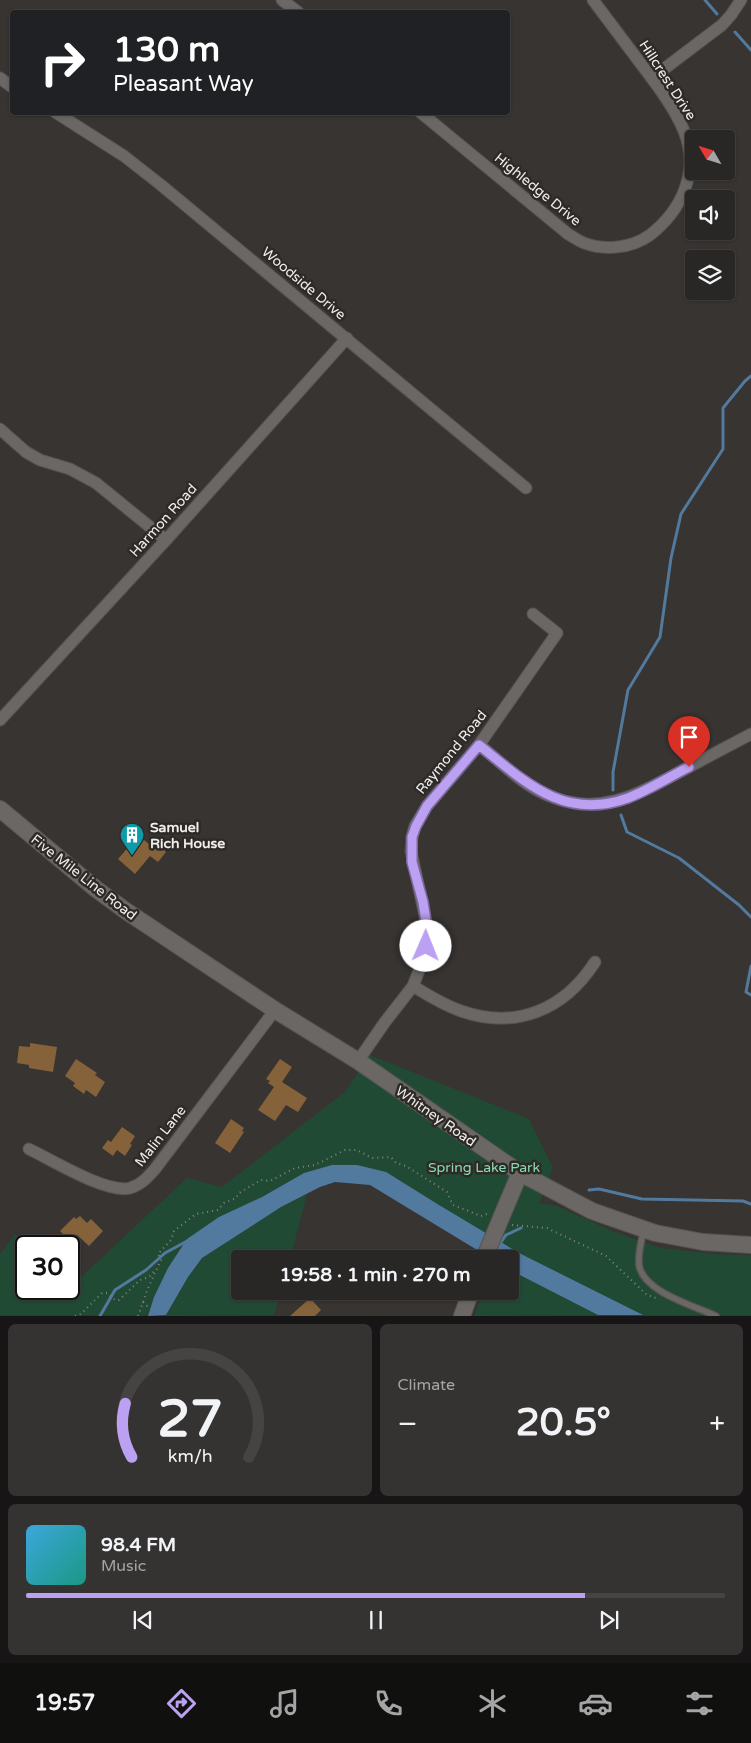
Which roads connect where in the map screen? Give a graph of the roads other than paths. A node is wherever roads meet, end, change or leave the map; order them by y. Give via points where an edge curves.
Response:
1 (282, 0) edge
2 (593, 0) edge
3 (741, 0) edge
4 (295, 10) edge
5 (652, 78) junction
6 (60, 115) edge
7 (424, 115) edge
8 (673, 213) joint
9 (347, 338) junction
10 (0, 429) edge
11 (526, 488) dead end
12 (166, 540) junction
13 (533, 614) dead end
14 (0, 720) edge
15 (751, 734) edge
16 (479, 745) junction
17 (1, 811) edge
18 (171, 942) joint
19 (595, 962) dead end
20 (413, 986) junction
21 (275, 1010) junction
22 (358, 1061) junction
23 (29, 1149) dead end
24 (520, 1173) junction
25 (644, 1230) junction
26 (751, 1245) edge
27 (488, 1250) edge
28 (468, 1300) edge
29 (462, 1316) edge
30 (716, 1316) edge

1 - 4 street
2 - 5 street, Hillcrest Drive
3 - 5 street via 722,25
5 - 8 street, Hillcrest Drive via 676,114 689,147 686,188
6 - 9 street, Woodside Drive via 124,156
7 - 8 street, Highledge Drive via 568,234 585,243 607,248 628,245 646,238
9 - 11 street, Woodside Drive
9 - 12 street, Harmon Road
10 - 12 street via 40,460 96,483
12 - 14 street, Harmon Road
13 - 16 street, Raymond Road via 557,633
15 - 16 street via 643,792 594,804 577,804 547,795 523,781
16 - 20 street, Raymond Road via 427,806 412,837 412,862 423,902 426,934 420,973
17 - 18 main road, Five Mile Line Road via 96,889
18 - 21 main road, Whitney Road
19 - 20 street via 579,984 557,1003 518,1017 496,1018 466,1013
20 - 22 street, Raymond Road
21 - 22 main road, Whitney Road
21 - 23 street, Malin Lane via 141,1183 124,1189 109,1187
22 - 24 main road, Whitney Road
24 - 25 main road, Whitney Road via 592,1211
24 - 27 main road, bridge
25 - 26 main road, Whitney Road via 703,1242
25 - 30 lane via 640,1248 643,1276 654,1288
28 - 29 main road

